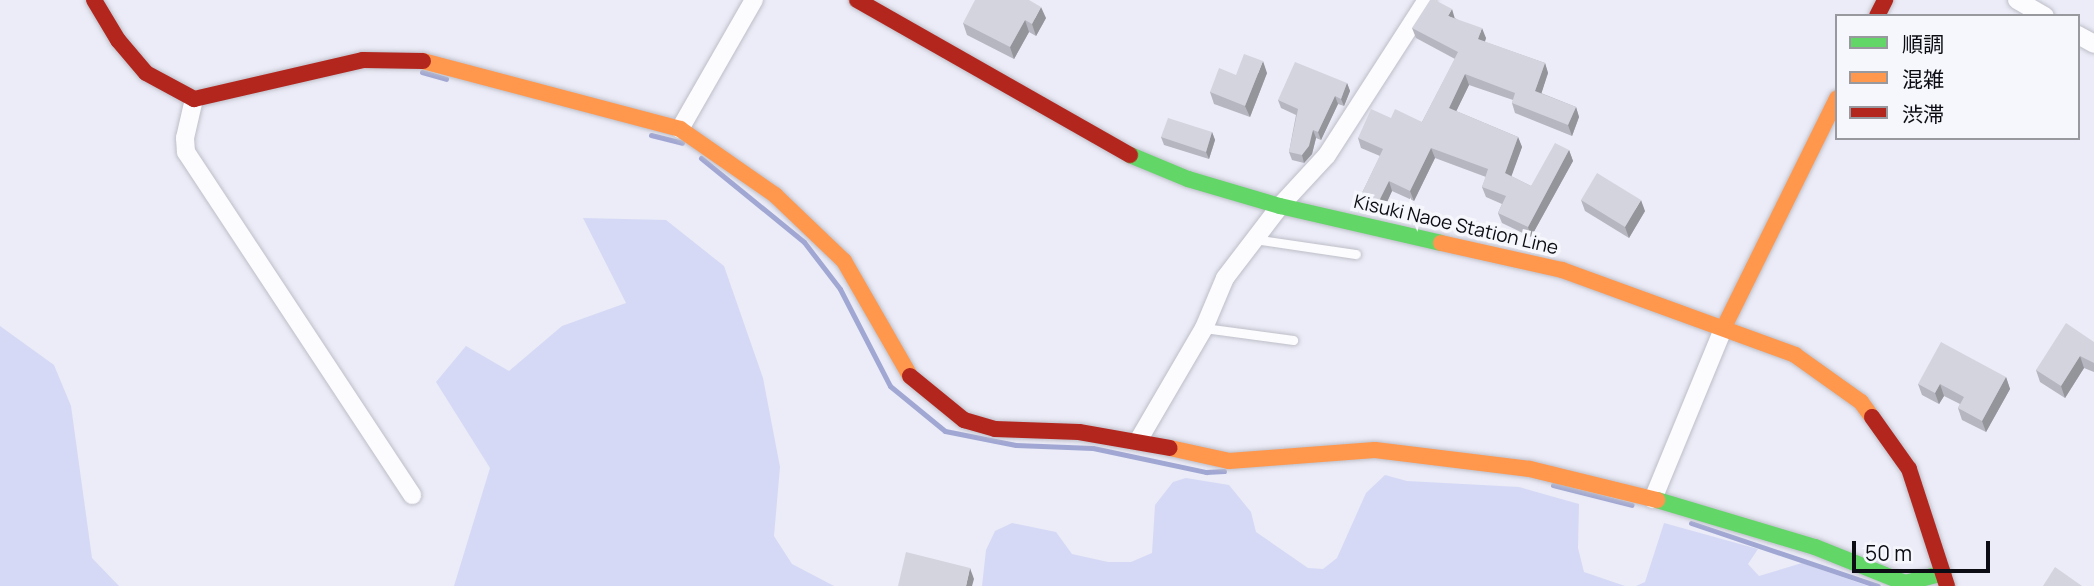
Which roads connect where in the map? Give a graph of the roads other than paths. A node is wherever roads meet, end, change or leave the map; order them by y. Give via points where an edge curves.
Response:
1 (94, 0) edge
2 (754, 0) edge
3 (857, 0) edge
4 (1427, 0) edge
5 (2017, 0) edge
6 (2042, 14) edge
7 (194, 99) junction
8 (1835, 102) edge
9 (680, 129) junction
10 (1280, 206) junction
11 (1254, 239) junction
12 (1356, 254) dead end
13 (1724, 327) junction
14 (1204, 328) junction
15 (1293, 340) dead end
16 (1138, 441) junction
17 (412, 495) dead end
18 (1653, 499) junction
19 (1945, 579) edge

1 - 7 street via 118,40 146,73
2 - 9 street
3 - 10 street, Kisuki Naoe Station Line via 1139,160
4 - 10 street via 1327,155
5 - 6 street
7 - 9 street via 395,58 432,62 562,101
7 - 17 street via 186,152
8 - 13 street
9 - 16 street via 775,195 844,261 897,361 938,405 964,420 995,429 1079,432
10 - 11 street
10 - 13 street, Kisuki Naoe Station Line via 1562,270
11 - 12 lane
11 - 14 street via 1225,278
13 - 18 street
13 - 19 street, Kisuki Naoe Station Line via 1795,355 1861,402 1909,469
14 - 15 lane
14 - 16 street
16 - 18 street via 1229,461 1375,450 1429,456 1585,479
18 - 19 street via 1815,547 1905,583

